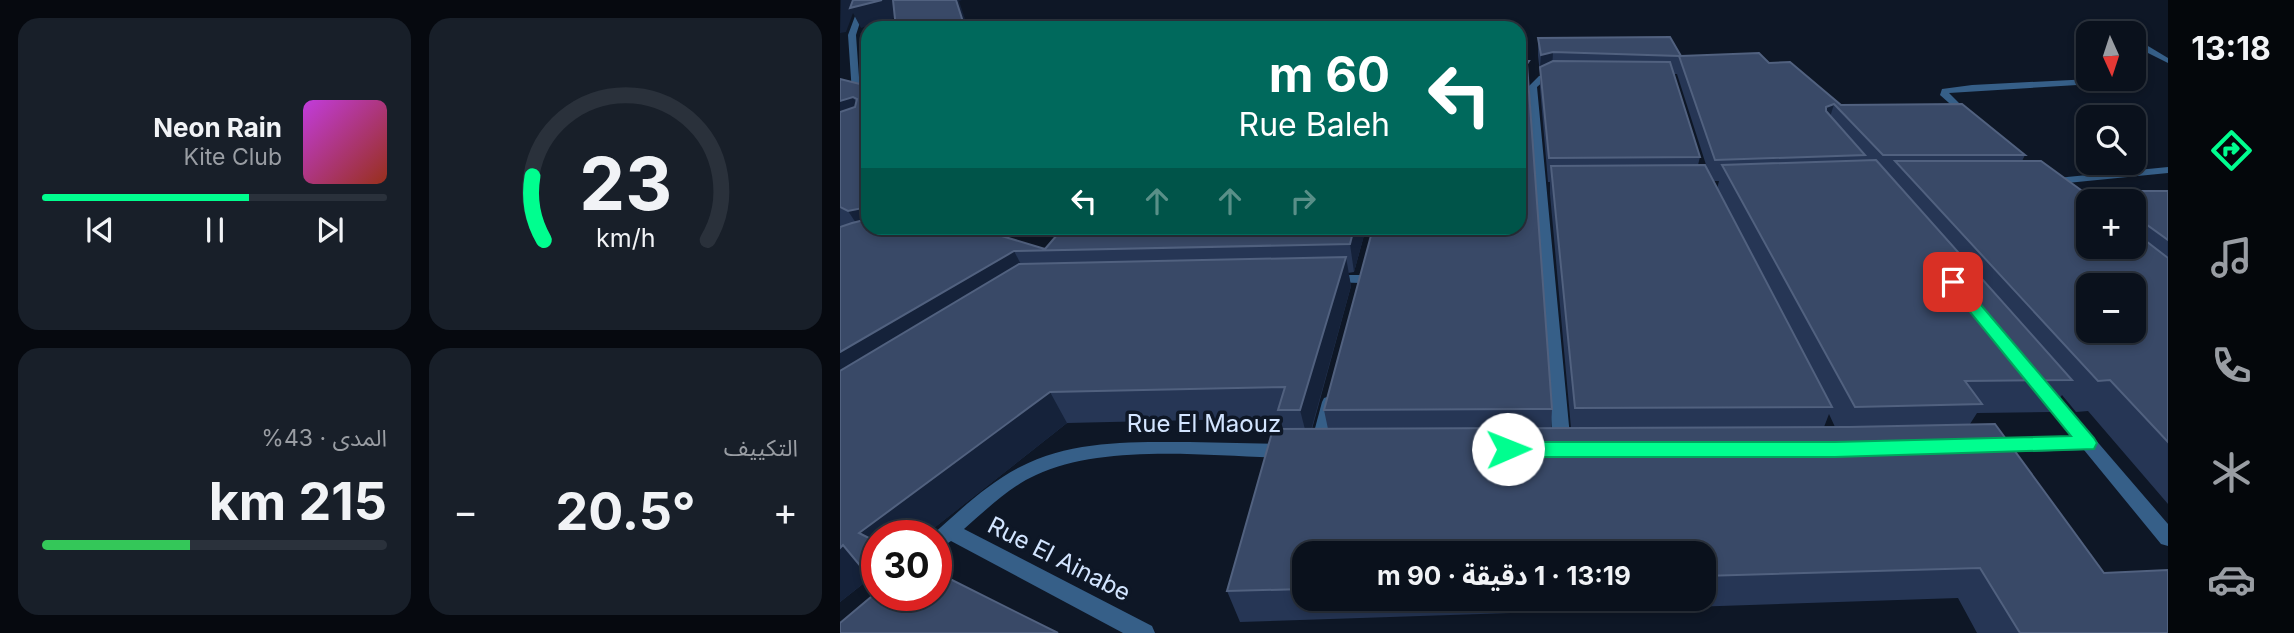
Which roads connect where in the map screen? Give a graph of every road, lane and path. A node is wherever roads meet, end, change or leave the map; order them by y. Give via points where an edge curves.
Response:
1 (864, 0) edge
2 (852, 36) junction
3 (840, 39) edge
4 (2146, 48) dead end
5 (2168, 61) edge
6 (1564, 76) edge
7 (2076, 83) edge
8 (861, 95) edge
9 (1976, 123) edge
10 (2168, 170) edge
11 (2036, 178) edge
12 (1320, 279) edge
13 (1361, 279) edge
14 (2035, 381) edge
15 (1334, 385) edge
16 (2088, 443) junction
17 (1968, 446) edge
18 (1562, 448) edge
19 (952, 529) edge
20 (2168, 538) edge
21 (952, 541) edge
22 (1144, 633) edge

1 - 2 street
2 - 3 street
2 - 8 street via 852,93
4 - 5 street
6 - 18 street via 1542,78 1533,86 1550,188
7 - 9 street via 1945,92 1944,96
10 - 11 street via 2049,187
12 - 13 street
14 - 16 street
15 - 19 street, Rue El Maouz via 1324,451 1124,448 1059,460 1004,485
16 - 17 street
16 - 20 street
21 - 22 street, Rue El Ainabe

